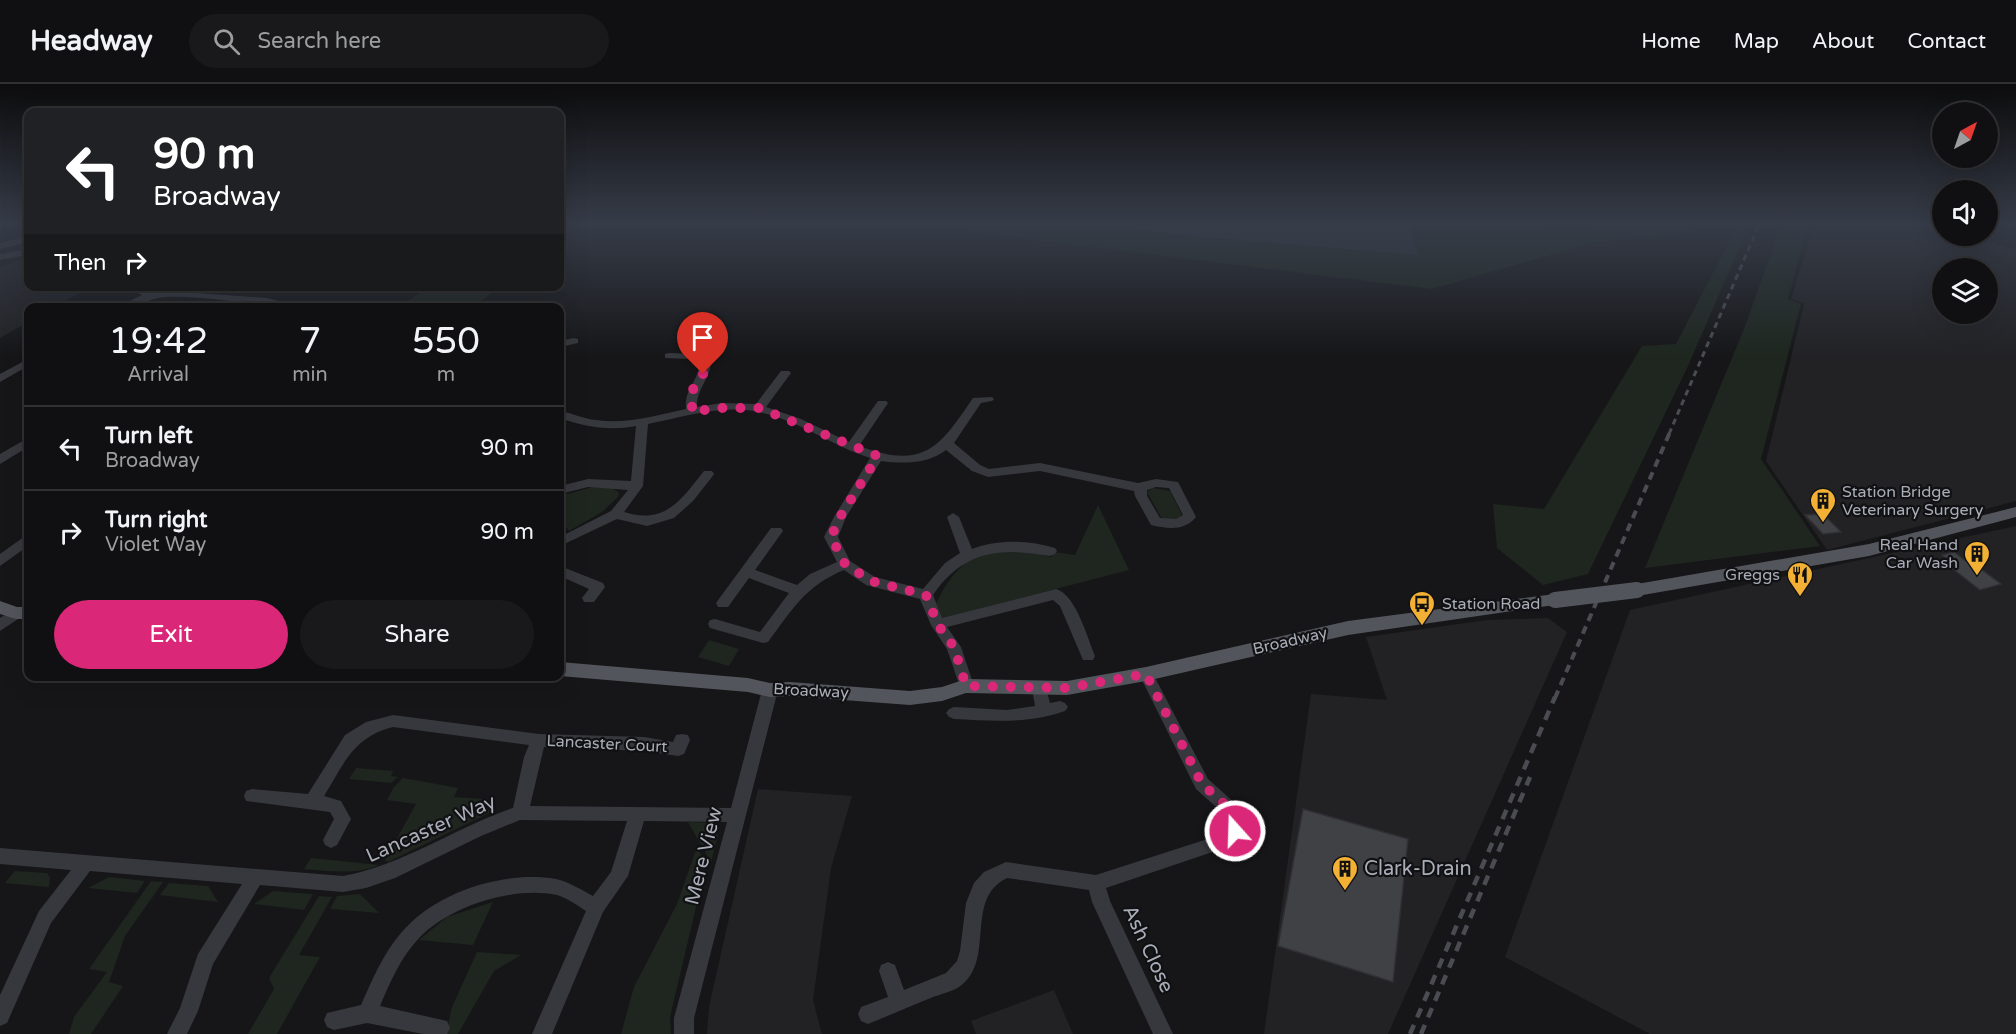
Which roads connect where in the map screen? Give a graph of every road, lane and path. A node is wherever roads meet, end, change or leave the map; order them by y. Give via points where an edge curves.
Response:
1 (146, 291) edge
2 (151, 295) junction
3 (133, 303) edge
4 (277, 303) edge
5 (574, 341) dead end
6 (564, 343) edge
7 (669, 356) dead end
8 (24, 364) edge
9 (785, 373) dead end
10 (0, 378) edge
11 (988, 399) dead end
12 (882, 403) dead end
13 (759, 408) junction
14 (692, 412) junction
15 (564, 415) edge
16 (642, 423) junction
17 (947, 444) junction
18 (24, 445) edge
19 (852, 447) junction
20 (878, 456) junction
21 (0, 460) edge
22 (709, 472) dead end
23 (637, 486) junction
24 (1140, 488) dead end
25 (564, 489) edge
26 (2016, 512) edge
27 (616, 514) junction
28 (953, 518) dead end
29 (776, 531) dead end
30 (564, 540) edge
31 (24, 542) edge
32 (1050, 551) dead end
33 (967, 553) junction
34 (2, 557) edge
35 (845, 564) junction
36 (746, 572) junction
37 (564, 573) edge
38 (796, 590) junction
39 (926, 595) junction
40 (589, 598) dead end
41 (723, 603) dead end
42 (15, 611) edge
43 (715, 624) dead end
44 (938, 625) junction
45 (0, 626) edge
46 (1088, 656) dead end
47 (564, 669) edge
48 (1146, 674) junction
49 (966, 686) junction
50 (1040, 689) junction
51 (770, 690) junction
52 (1060, 707) dead end
53 (1044, 711) junction
54 (954, 713) dead end
55 (539, 740) junction
56 (679, 748) dead end
57 (252, 796) dead end
58 (312, 801) junction
59 (520, 813) junction
60 (639, 813) junction
61 (736, 815) junction
62 (330, 840) dead end
63 (0, 856) edge
64 (86, 863) junction
65 (256, 876) junction
66 (1096, 883) junction
67 (596, 907) junction
68 (888, 971) dead end
69 (899, 1001) junction
70 (367, 1013) junction
71 (868, 1014) dead end
72 (0, 1016) edge
73 (334, 1020) dead end
74 (440, 1028) dead end
75 (177, 1034) edge
76 (542, 1034) edge
77 (684, 1034) edge
78 (1163, 1034) edge

1 - 2 street
2 - 3 street
2 - 4 street
5 - 6 street
7 - 14 street via 694,356 705,364 692,391
8 - 10 street
9 - 13 street
11 - 17 street via 977,400
12 - 19 street
13 - 14 street
13 - 19 street
14 - 16 street
15 - 16 street via 597,425
16 - 23 street
17 - 20 street via 916,459
17 - 24 street via 976,468 988,472 1040,467
18 - 21 street
19 - 20 street
20 - 35 street via 831,537
22 - 27 street via 672,515 641,522
23 - 25 street via 596,483
23 - 27 street
26 - 48 main road, Broadway, bridge via 1869,550 1637,590 1348,628
27 - 30 street
28 - 33 street
29 - 36 street
31 - 34 street
32 - 33 street via 1017,545
33 - 39 street via 952,563
35 - 38 street
35 - 39 street via 871,581
36 - 38 street
36 - 41 street
37 - 40 street via 598,587
38 - 43 street via 763,638
39 - 44 street
42 - 45 street
44 - 46 street via 1056,594 1066,603
44 - 49 street via 954,647
47 - 51 main road, Broadway
48 - 50 main road, Broadway
48 - 66 street via 1202,784 1230,809 1235,831 1222,844
49 - 50 main road, Broadway
49 - 51 main road, Broadway via 910,698 789,688
50 - 53 street
51 - 61 street, Mere View
52 - 53 street
53 - 54 street via 1007,716
55 - 56 street, Lancaster Court
55 - 58 street via 393,721 371,726 351,740
55 - 59 street, Lancaster Court
57 - 58 street
58 - 62 street via 335,806 343,819
59 - 60 street, Lancaster Way
59 - 65 street, Lancaster Way via 379,878 343,884
60 - 61 street, Lancaster Way
60 - 67 street via 619,876
61 - 77 street, Mere View via 684,1018
63 - 64 street, Lancaster Way
64 - 65 street, Lancaster Way
64 - 72 street via 45,917
65 - 75 street via 205,960
66 - 69 street via 1006,870 985,878 978,893 969,959 963,972 953,980
66 - 78 street, Ash Close via 1101,902
67 - 70 street via 557,887 484,892 447,906 415,931 391,962
67 - 76 street
68 - 69 street
69 - 71 street
70 - 73 street
70 - 74 street

